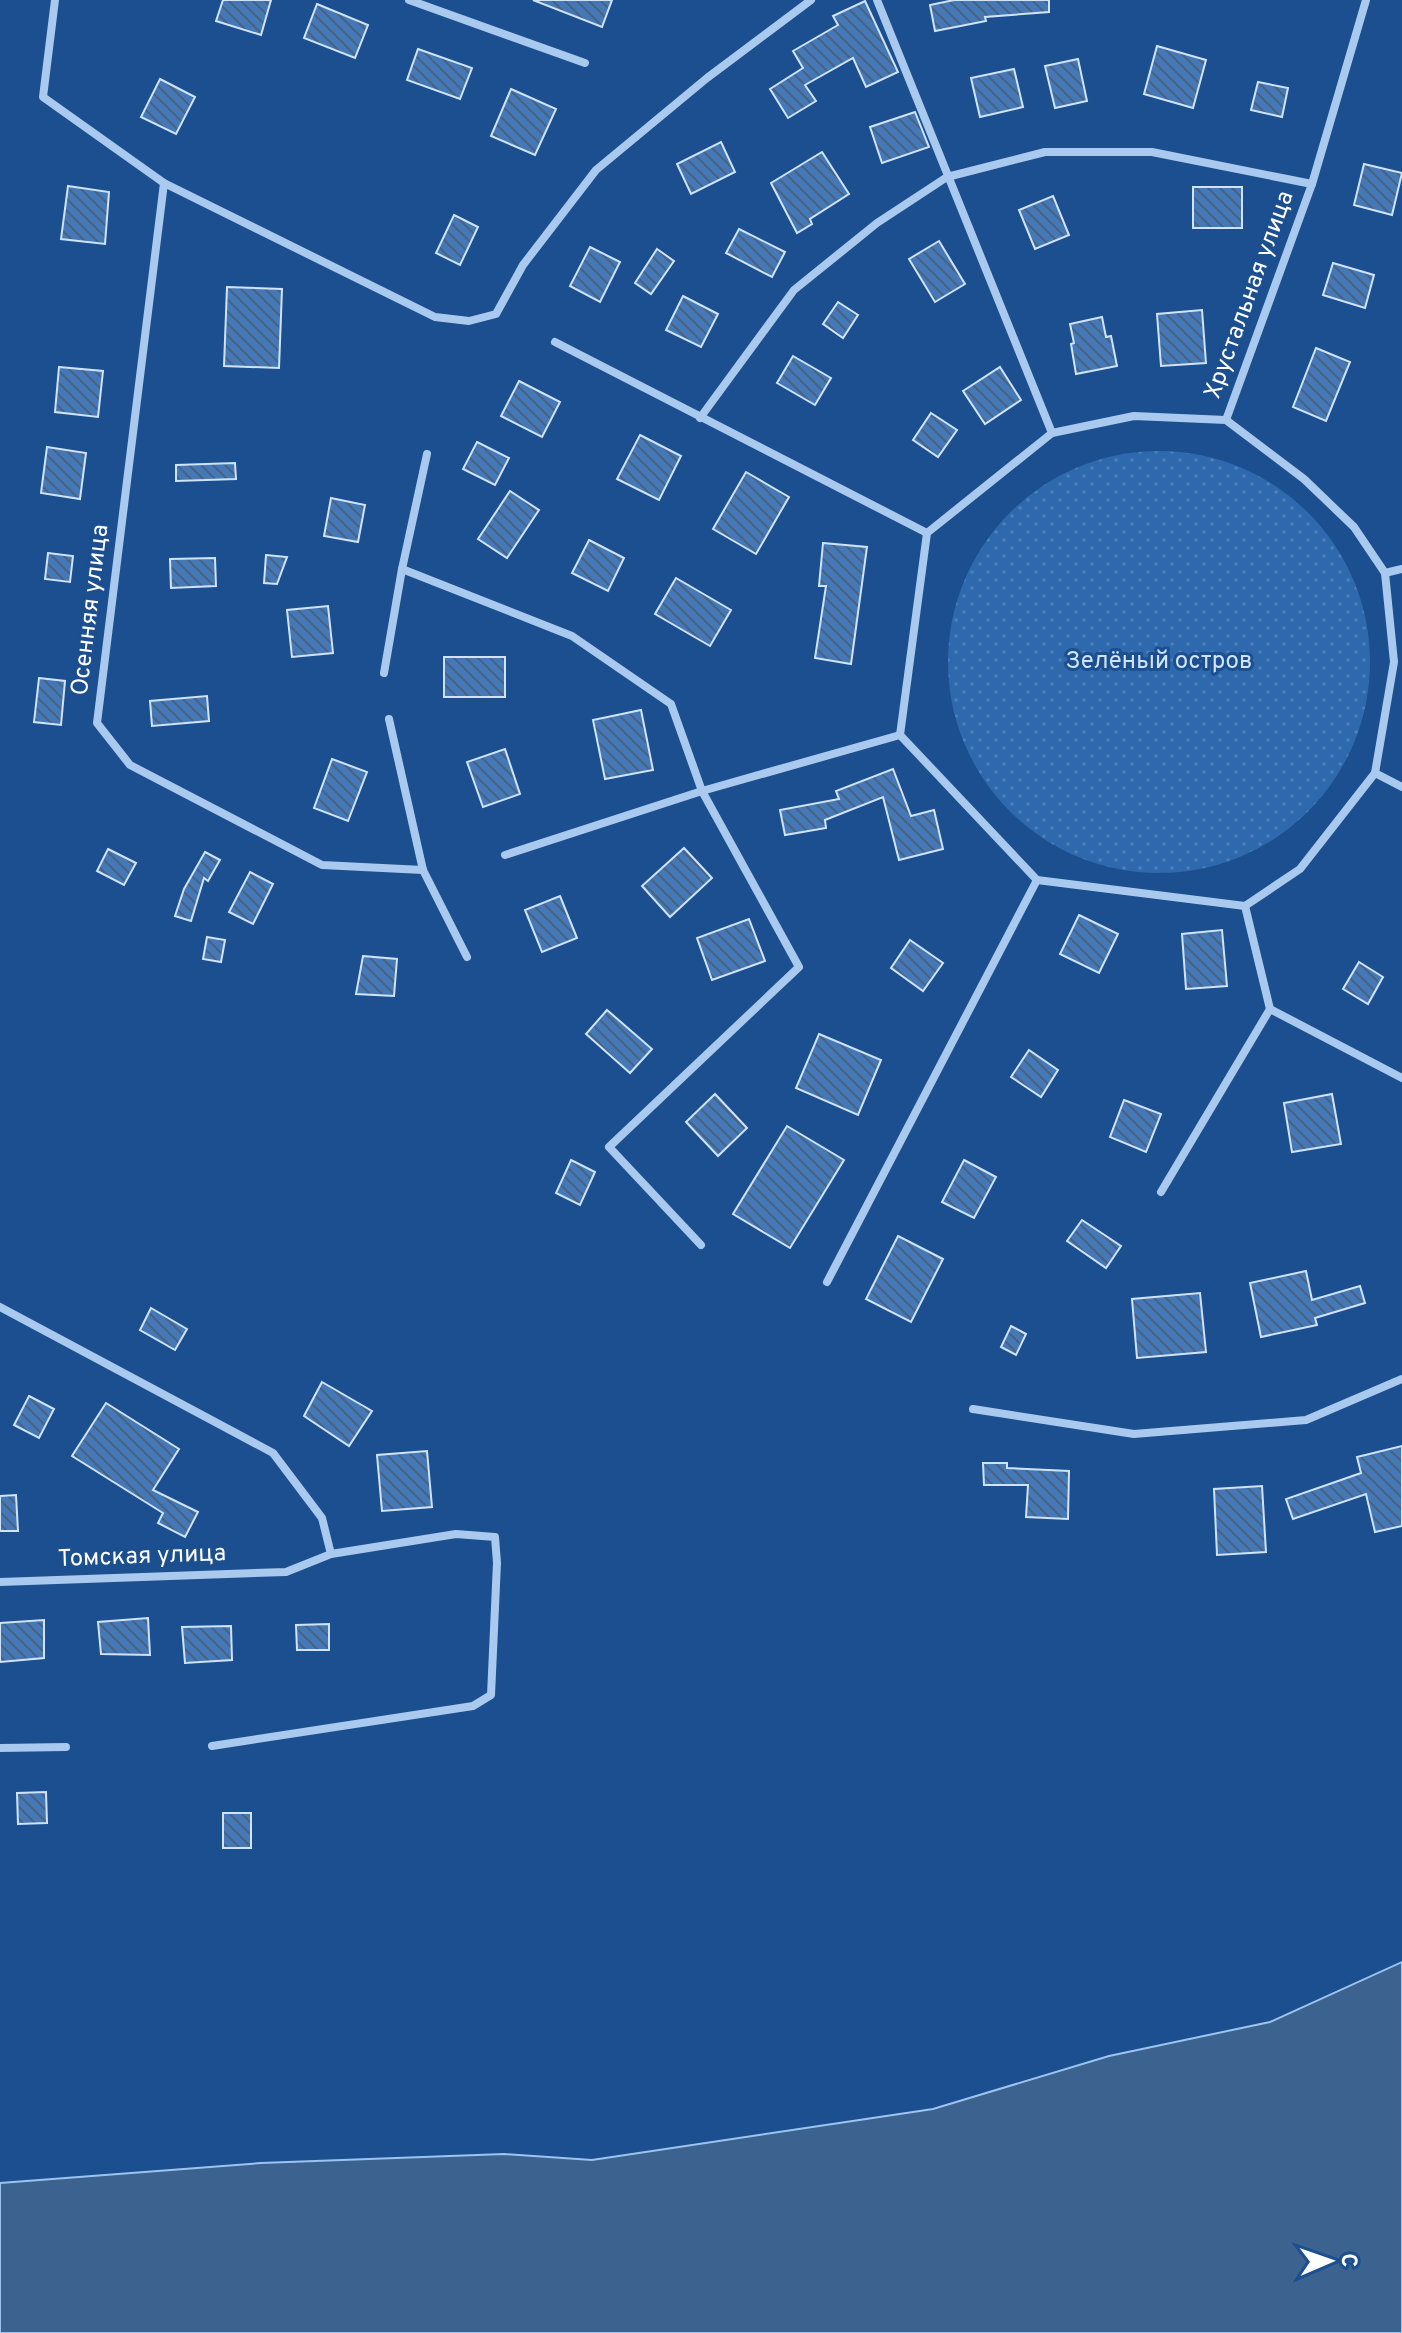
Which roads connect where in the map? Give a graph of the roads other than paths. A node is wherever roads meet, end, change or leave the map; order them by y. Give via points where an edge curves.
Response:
1 (55, 0) edge
2 (409, 0) edge
3 (811, 0) edge
4 (877, 0) edge
5 (1366, 0) edge
6 (585, 63) dead end
7 (947, 177) junction
8 (164, 183) junction
9 (1312, 184) junction
10 (555, 342) dead end
11 (700, 418) junction
12 (1226, 420) junction
13 (1052, 433) junction
14 (427, 454) dead end
15 (927, 533) junction
16 (402, 569) junction
17 (1402, 569) edge
18 (1385, 573) junction
19 (384, 673) dead end
20 (389, 719) dead end
21 (900, 735) junction
22 (1375, 773) junction
23 (1402, 787) edge
24 (702, 791) junction
25 (505, 855) dead end
26 (423, 870) junction
27 (1037, 880) junction
28 (1245, 906) junction
29 (467, 957) dead end
30 (1270, 1009) junction
31 (1402, 1078) edge
32 (1161, 1192) dead end
33 (701, 1245) dead end
34 (827, 1282) dead end
35 (0, 1307) edge
36 (1402, 1379) edge
37 (973, 1409) dead end
38 (331, 1554) junction
39 (0, 1582) edge
40 (212, 1746) dead end
41 (66, 1747) dead end
42 (0, 1748) edge

1 - 8 street via 43,97
2 - 6 street
3 - 8 street via 596,170 523,265 496,314 469,321 435,317
4 - 7 street
5 - 9 street
7 - 9 street, Хрустальная улица via 1045,152 1152,152
7 - 11 street, Хрустальная улица via 877,223 794,290
7 - 13 street
8 - 26 street, Осенняя улица via 97,723 130,765 322,865
9 - 12 street, Хрустальная улица
10 - 11 street
11 - 15 street
12 - 13 street, Хрустальная улица via 1134,416
12 - 18 street, Хрустальная улица via 1304,479 1354,527
13 - 15 street, Хрустальная улица
14 - 16 street
15 - 21 street
16 - 19 street
16 - 24 street via 572,636 671,704
17 - 18 street
18 - 22 street, Хрустальная улица via 1394,662
20 - 26 street
21 - 24 street
21 - 27 street
22 - 23 street
22 - 28 street, Хрустальная улица via 1300,869
24 - 25 street
24 - 33 street via 799,967 609,1147
26 - 29 street
27 - 28 street
27 - 34 street
28 - 30 street
30 - 31 street
30 - 32 street
35 - 38 street via 273,1453 322,1518
36 - 37 street via 1306,1420 1134,1434
38 - 39 street, Томская улица via 286,1572
38 - 40 street, Томская улица via 456,1534 495,1537 491,1695 473,1706
41 - 42 street

